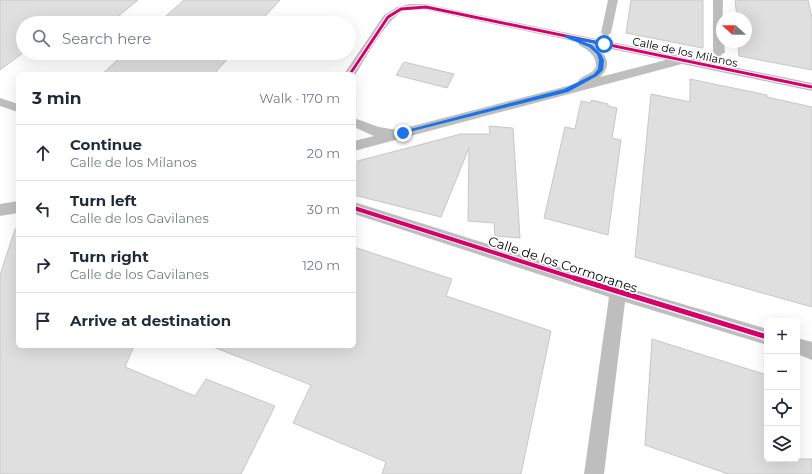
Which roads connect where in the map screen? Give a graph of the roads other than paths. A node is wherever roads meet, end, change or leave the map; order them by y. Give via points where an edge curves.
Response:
1 (613, 0) edge
2 (718, 0) edge
3 (566, 36) junction
4 (605, 39) junction
5 (718, 52) joint
6 (681, 60) junction
7 (716, 67) junction
8 (351, 72) edge
9 (812, 87) edge
10 (566, 90) junction
11 (0, 102) edge
12 (16, 107) edge
13 (356, 123) edge
14 (403, 133) junction
15 (356, 145) edge
16 (16, 207) edge
17 (356, 209) edge
18 (0, 210) edge
19 (618, 292) junction
20 (764, 336) edge
21 (800, 347) edge
22 (812, 351) edge
23 (594, 474) edge

1 - 4 street
2 - 5 street
3 - 4 street, Calle de los Milanos
3 - 8 street, Calle de los Milanos via 426,7 409,7 396,10 388,17
3 - 10 street via 591,46 602,60 601,70 596,75
4 - 6 street, Calle de los Milanos
5 - 7 lane
6 - 7 street, Calle de los Milanos
6 - 10 street
7 - 9 street, Calle de los Milanos
10 - 14 street
11 - 12 street
13 - 14 street via 377,132
14 - 15 street
16 - 18 street
17 - 19 street, Calle de los Cormoranes
19 - 20 street, Calle de los Cormoranes
19 - 23 street
21 - 22 street

